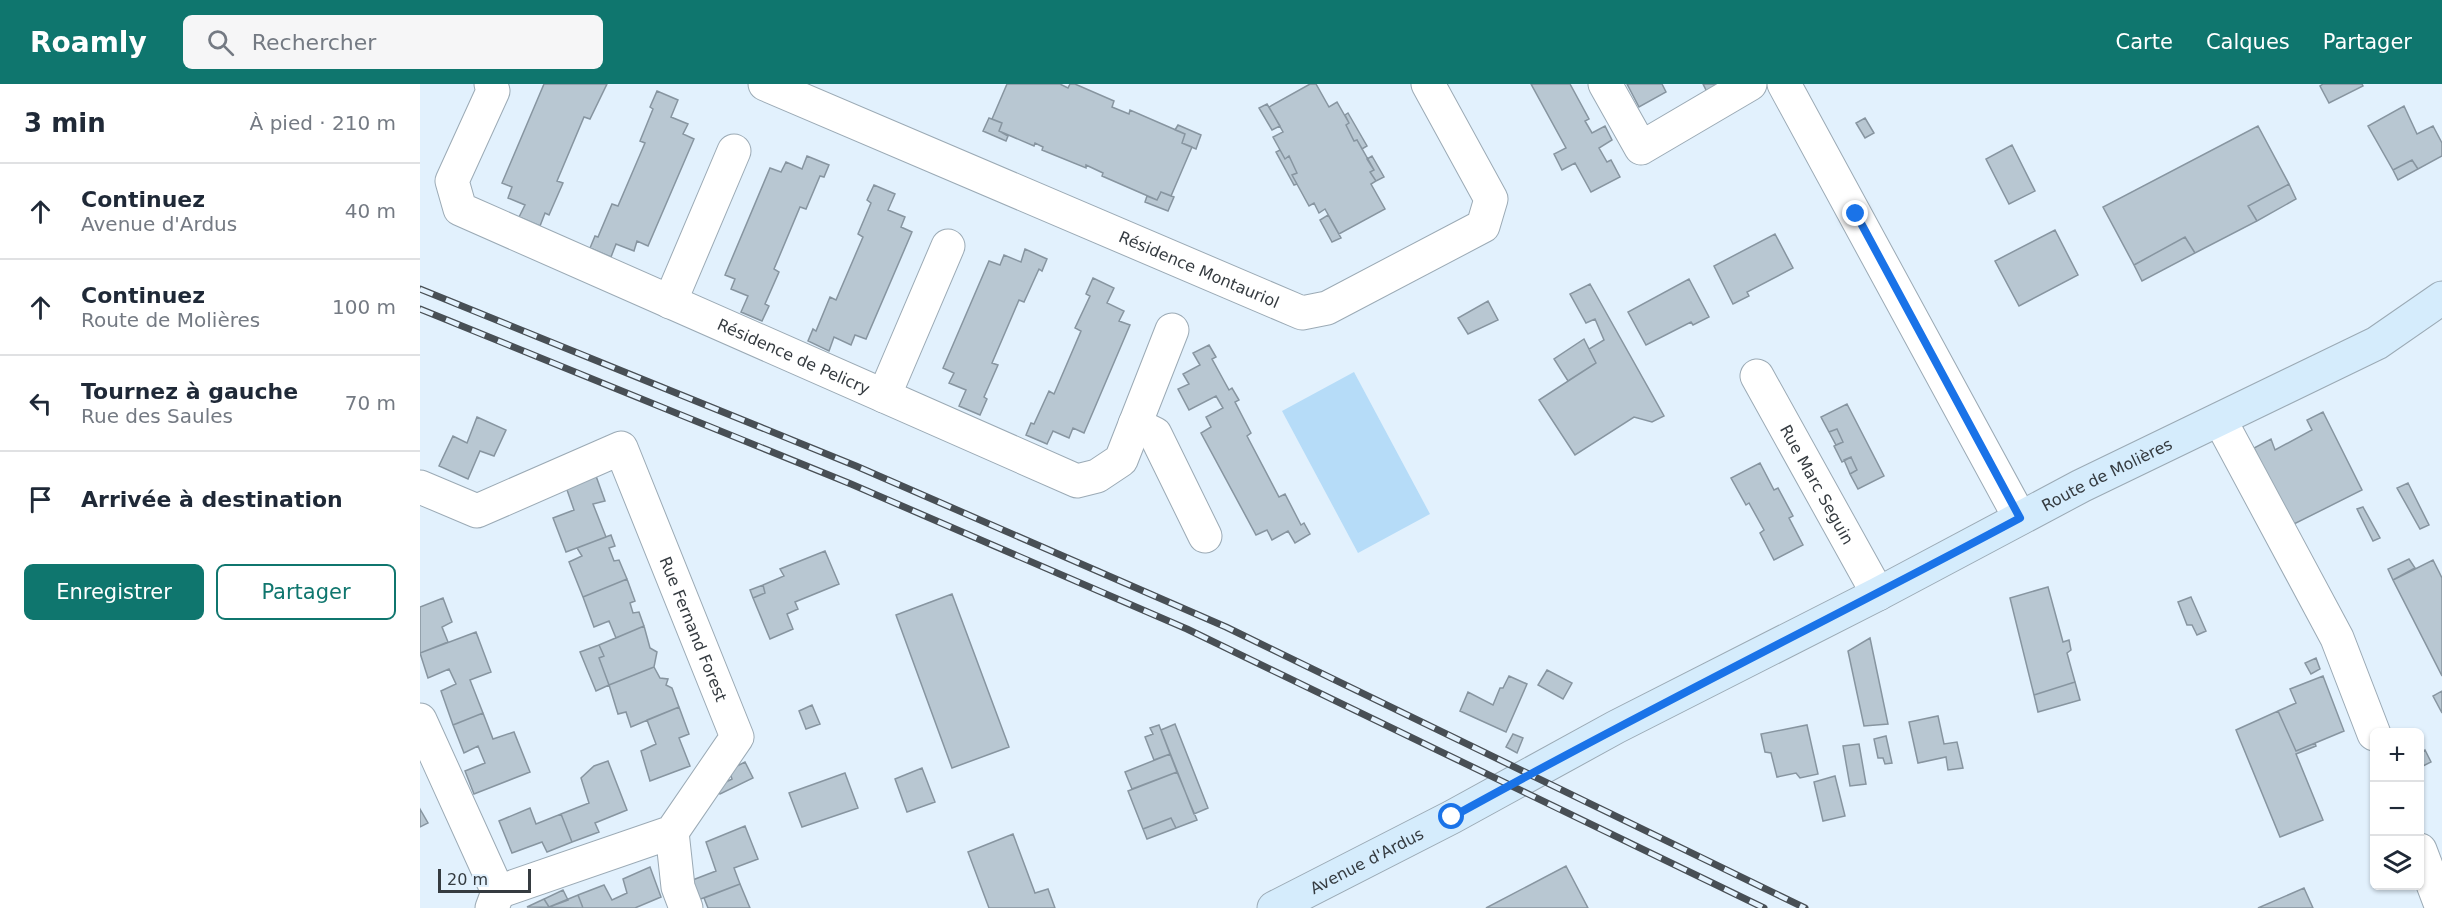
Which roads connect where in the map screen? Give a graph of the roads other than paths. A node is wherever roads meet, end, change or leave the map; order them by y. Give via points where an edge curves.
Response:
1 (491, 84) edge
2 (765, 84) edge
3 (1428, 84) edge
4 (1605, 84) edge
5 (1750, 84) edge
6 (1784, 84) edge
7 (734, 151) dead end
8 (948, 246) dead end
9 (2442, 298) edge
10 (670, 302) junction
11 (2442, 323) edge
12 (1172, 330) dead end
13 (2377, 343) junction
14 (1757, 376) dead end
15 (884, 396) junction
16 (2220, 420) junction
17 (1135, 424) junction
18 (420, 487) edge
19 (2020, 518) junction
20 (1205, 536) dead end
21 (1878, 594) junction
22 (420, 720) edge
23 (1616, 728) joint
24 (2372, 728) edge
25 (672, 832) junction
26 (2424, 861) edge
27 (495, 900) edge
28 (686, 908) edge
29 (1274, 908) edge
30 (2442, 908) edge

1 - 10 street, Résidence de Pelicry via 493,91 452,181 460,209
2 - 3 street, Résidence Montauriol via 1302,313 1328,308 1483,226 1491,200
4 - 5 street via 1641,148
6 - 19 street
7 - 10 street
8 - 15 street
9 - 13 main road, Route de Molières
10 - 15 street, Résidence de Pelicry
11 - 13 main road, Route de Molières
12 - 17 street, Résidence de Pelicry
13 - 16 main road, Route de Molières
14 - 21 street, Rue Marc Seguin
15 - 17 street, Résidence de Pelicry via 1077,481 1097,476 1121,460
16 - 19 main road, Route de Molières
16 - 24 street via 2337,638
17 - 20 street via 1155,434
18 - 25 street, Rue Fernand Forest via 477,511 621,448 737,737
19 - 21 main road, Route de Molières
21 - 23 main road, Route de Molières
22 - 27 street
23 - 29 main road, Avenue d'Ardus
25 - 27 street
25 - 28 street via 678,887
26 - 30 street

